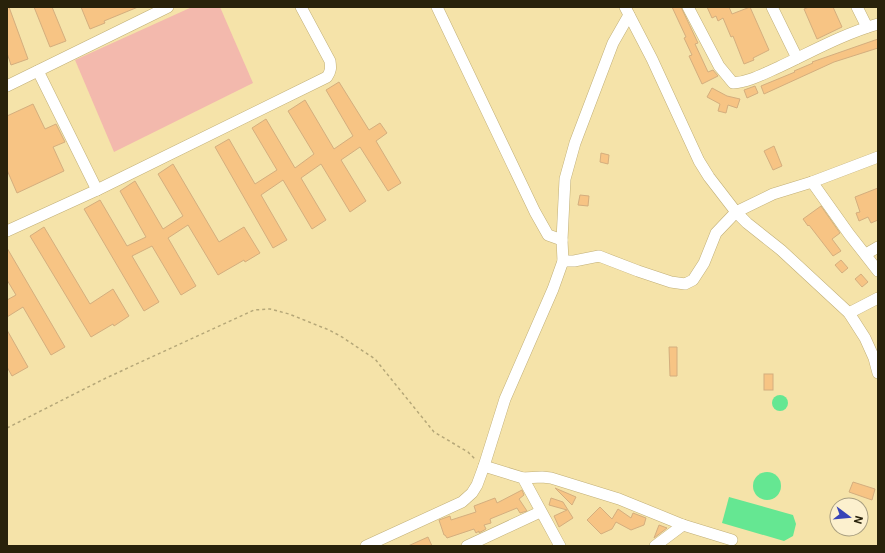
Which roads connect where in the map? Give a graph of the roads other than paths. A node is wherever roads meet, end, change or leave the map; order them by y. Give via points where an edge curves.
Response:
1 (168, 7) edge
2 (302, 7) edge
3 (437, 7) edge
4 (688, 7) edge
5 (772, 7) edge
6 (857, 7) edge
7 (627, 11) edge
8 (873, 25) edge
9 (797, 58) junction
10 (38, 71) junction
11 (7, 86) edge
12 (878, 157) edge
13 (812, 182) junction
14 (97, 190) junction
15 (736, 212) junction
16 (7, 231) edge
17 (562, 240) junction
18 (878, 247) edge
19 (866, 254) junction
20 (563, 261) junction
21 (878, 271) edge
22 (878, 298) edge
23 (849, 313) junction
24 (878, 373) edge
25 (484, 466) junction
26 (523, 478) junction
27 (540, 512) junction
28 (683, 525) junction
29 (366, 546) edge
30 (467, 546) edge
31 (560, 546) edge
32 (655, 546) edge
33 (724, 546) edge

1 - 10 street
2 - 14 street via 330,61 330,72 327,76
3 - 17 street via 535,212 548,235
4 - 9 street via 719,66 733,83 750,80
5 - 9 street
6 - 8 street
7 - 15 street via 699,161
7 - 17 street via 575,144 565,179
8 - 9 street
10 - 11 street
10 - 14 street
12 - 13 street
13 - 15 street via 773,194
13 - 19 street
14 - 16 street
15 - 20 street via 716,233 704,263 693,280 685,284 671,282 599,256
15 - 23 street
17 - 20 street
18 - 19 street
19 - 21 street
20 - 25 street via 553,290 505,399
22 - 23 street
23 - 24 street via 865,338
25 - 26 street
25 - 29 street via 472,493 462,502
26 - 27 street
26 - 28 street via 552,478 619,498
27 - 30 street
27 - 31 street
28 - 32 street
28 - 33 street via 732,540

